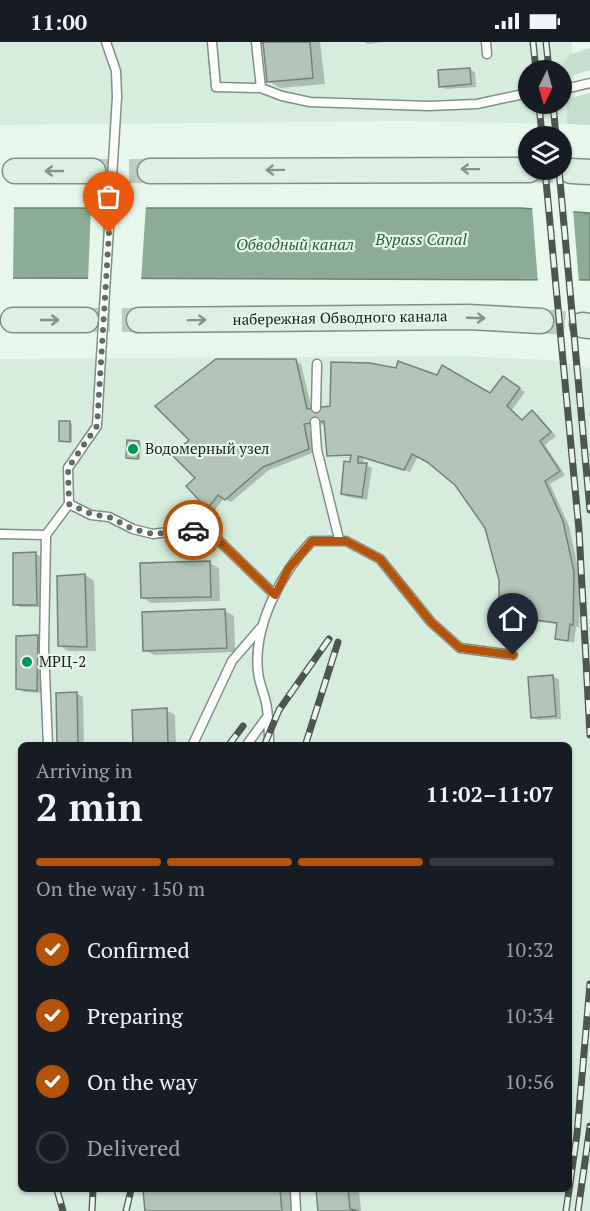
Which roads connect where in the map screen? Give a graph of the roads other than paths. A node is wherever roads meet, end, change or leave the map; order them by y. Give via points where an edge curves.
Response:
1 (106, 42) edge
2 (212, 42) edge
3 (256, 42) edge
4 (486, 42) edge
5 (487, 54) dead end
6 (590, 82) edge
7 (572, 87) edge
8 (261, 88) junction
9 (518, 95) edge
10 (518, 170) edge
11 (15, 171) dead end
12 (93, 171) tunnel mouth
13 (150, 171) tunnel mouth
14 (13, 320) dead end
15 (86, 320) tunnel mouth
16 (139, 320) tunnel mouth
17 (541, 321) tunnel mouth
18 (317, 364) dead end
19 (316, 408) dead end
20 (315, 422) dead end
21 (69, 504) junction
22 (0, 534) edge
23 (46, 535) junction
24 (339, 539) junction
25 (275, 595) junction
26 (265, 622) junction
27 (513, 655) dead end
28 (267, 717) junction
29 (48, 742) edge
30 (194, 742) edge
31 (249, 742) edge
32 (269, 742) edge
33 (295, 1192) edge
34 (296, 1211) edge

1 - 21 lane, bridge via 116,71 117,97 97,426 68,468
2 - 8 lane via 216,87
3 - 8 lane
4 - 5 lane
6 - 7 lane
8 - 9 lane via 310,102 428,106 477,104
10 -> 13 main road
12 -> 11 main road
14 -> 15 main road
16 -> 17 main road, набережная Обводного канала via 469,317
18 - 19 lane
20 - 24 lane via 317,450
21 - 23 lane
21 - 25 lane via 153,534 191,530 212,534
22 - 23 lane
23 - 29 lane via 44,649
24 - 25 lane via 312,541 289,568
24 - 27 lane via 380,559 431,622 460,648
25 - 26 lane
26 - 28 lane via 257,669
26 - 30 lane via 232,661
28 - 31 lane
28 - 32 lane
33 - 34 lane

